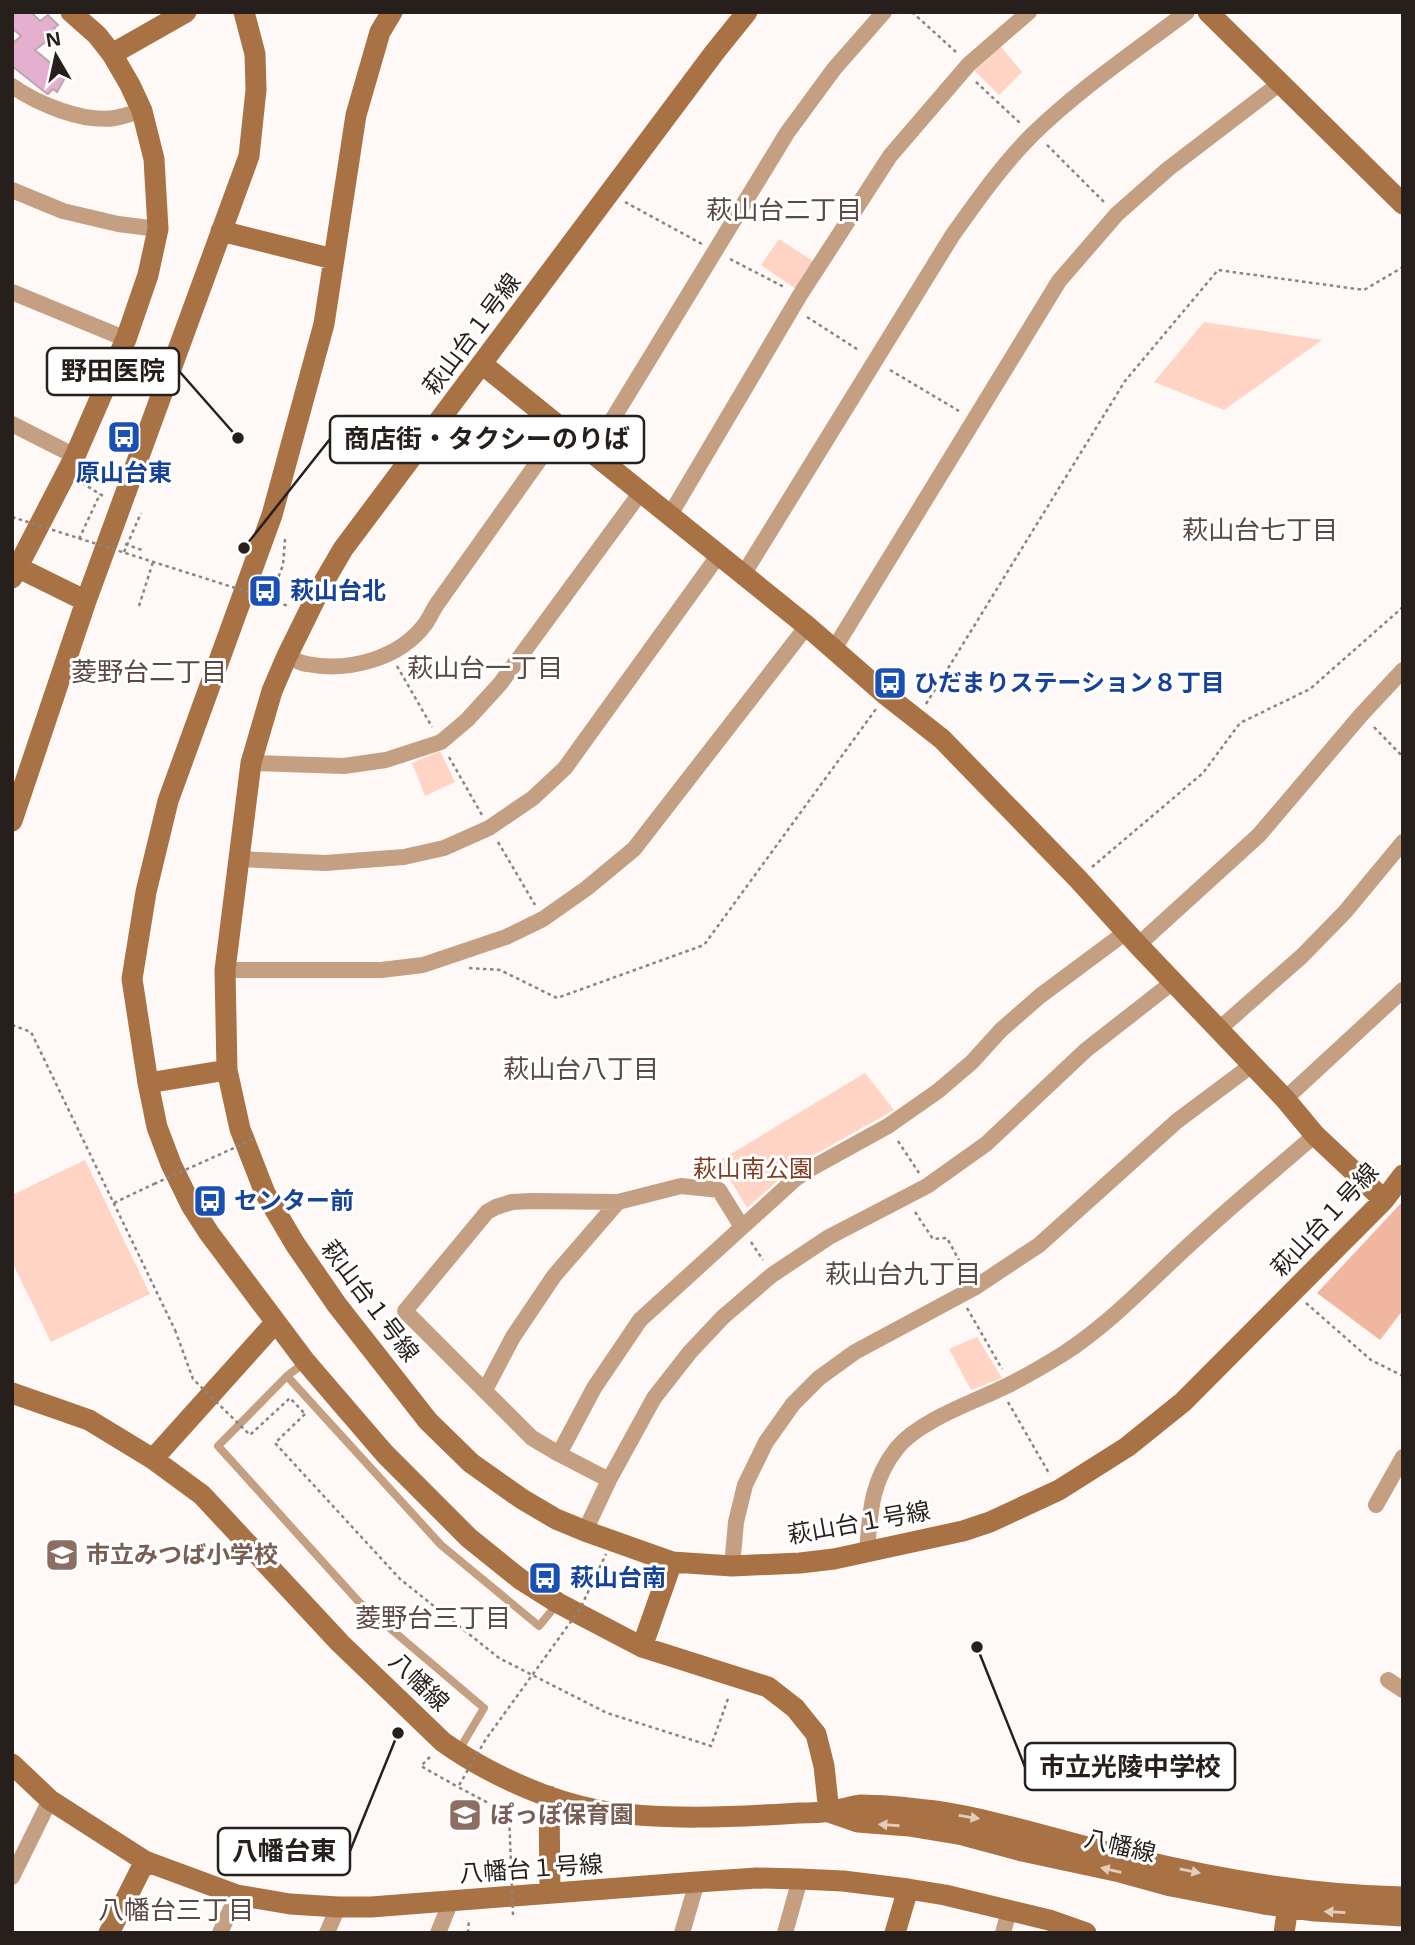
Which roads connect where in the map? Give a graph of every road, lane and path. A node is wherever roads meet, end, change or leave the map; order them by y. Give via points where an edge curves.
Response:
1 (71, 12) edge
2 (186, 12) edge
3 (244, 12) edge
4 (392, 12) edge
5 (747, 12) edge
6 (884, 12) edge
7 (912, 12) edge
8 (1029, 12) edge
9 (1187, 12) edge
10 (1208, 12) edge
11 (112, 54) junction
12 (966, 67) junction
13 (1279, 84) junction
14 (12, 86) edge
15 (142, 111) junction
16 (1033, 134) junction
17 (12, 190) edge
18 (1403, 204) edge
19 (1117, 214) junction
20 (158, 229) junction
21 (221, 231) junction
22 (333, 259) junction
23 (1403, 267) edge
24 (12, 292) edge
25 (126, 339) junction
26 (482, 364) junction
27 (12, 424) edge
28 (562, 428) junction
29 (592, 453) junction
30 (71, 465) junction
31 (641, 492) junction
32 (100, 494) junction
33 (131, 510) junction
34 (670, 515) junction
35 (12, 517) edge
36 (79, 539) junction
37 (123, 543) dead end
38 (142, 550) dead end
39 (124, 553) junction
40 (718, 556) junction
41 (153, 562) junction
42 (283, 565) dead end
43 (15, 572) edge
44 (743, 575) junction
45 (270, 599) junction
46 (86, 601) junction
47 (139, 606) dead end
48 (1403, 607) edge
49 (292, 608) dead end
50 (807, 626) junction
51 (834, 649) junction
52 (390, 654) junction
53 (287, 656) junction
54 (1403, 670) edge
55 (886, 695) junction
56 (1362, 715) junction
57 (917, 719) junction
58 (441, 742) junction
59 (1403, 757) edge
60 (251, 763) junction
61 (12, 821) edge
62 (489, 828) junction
63 (1403, 842) edge
64 (238, 859) junction
65 (1078, 879) junction
66 (543, 919) junction
67 (1132, 939) junction
68 (462, 968) dead end
69 (225, 970) junction
70 (1173, 982) junction
71 (1403, 990) edge
72 (12, 1025) edge
73 (1217, 1030) junction
74 (1252, 1065) junction
75 (227, 1070) junction
76 (148, 1083) junction
77 (1285, 1099) junction
78 (888, 1126) junction
79 (1315, 1135) junction
80 (254, 1139) dead end
81 (1403, 1175) edge
82 (927, 1186) junction
83 (905, 1198) junction
84 (1384, 1200) junction
85 (618, 1202) junction
86 (114, 1203) junction
87 (742, 1227) junction
88 (772, 1275) junction
89 (967, 1292) junction
90 (1293, 1292) junction
91 (275, 1323) junction
92 (305, 1361) junction
93 (287, 1376) junction
94 (1403, 1377) edge
95 (1005, 1386) junction
96 (485, 1390) junction
97 (12, 1394) edge
98 (559, 1454) junction
99 (1403, 1457) edge
100 (153, 1459) junction
101 (609, 1480) junction
102 (1059, 1490) junction
103 (1376, 1505) dead end
104 (585, 1531) junction
105 (867, 1552) junction
106 (606, 1555) dead end
107 (672, 1562) junction
108 (732, 1566) junction
109 (558, 1603) junction
110 (642, 1647) junction
111 (737, 1676) junction
112 (1388, 1681) dead end
113 (1403, 1690) edge
114 (450, 1747) junction
115 (12, 1764) edge
116 (458, 1787) junction
117 (549, 1796) junction
118 (50, 1800) junction
119 (829, 1812) junction
120 (145, 1861) junction
121 (12, 1877) edge
122 (800, 1879) junction
123 (698, 1882) junction
124 (908, 1889) junction
125 (550, 1892) junction
126 (237, 1895) junction
127 (1403, 1897) edge
128 (1289, 1898) junction
129 (451, 1902) junction
130 (338, 1907) junction
131 (1009, 1911) junction
132 (513, 1915) dead end
133 (1403, 1916) edge
134 (469, 1919) dead end
135 (109, 1933) edge
136 (220, 1933) edge
137 (327, 1933) edge
138 (438, 1933) edge
139 (468, 1933) edge
140 (682, 1933) edge
141 (785, 1933) edge
142 (895, 1933) edge
143 (1003, 1933) edge
144 (1086, 1933) edge
145 (1284, 1933) edge

1 - 11 street
2 - 11 street
3 - 21 street via 255,54 256,90 249,156
4 - 22 street via 380,32 356,115
5 - 26 street, 萩山台１号線
6 - 29 street via 787,133
7 - 12 path
8 - 12 street
9 - 16 street via 1089,85
10 - 13 street
11 - 15 street
12 - 16 path
12 - 34 street via 890,156 800,295
13 - 18 street
13 - 19 street
14 - 15 street via 70,115 113,118
15 - 20 street via 154,159
16 - 19 path
16 - 44 street via 952,236
17 - 20 street via 64,211
19 - 51 street via 1059,281
20 - 25 street
21 - 22 street
21 - 33 street
22 - 76 street via 324,324 272,515 168,801 146,892 132,979
23 - 57 path via 1364,290 1218,270 1125,381
24 - 25 street
25 - 30 street
26 - 28 street
26 - 53 street, 萩山台１号線 via 343,549
27 - 30 street
28 - 29 street
28 - 52 street via 425,625
29 - 31 street
30 - 32 path
30 - 43 street
31 - 34 street
31 - 58 street via 500,684
32 - 33 path
32 - 36 path
33 - 39 path, bridge
33 - 46 street
34 - 40 street
35 - 36 path, bridge
36 - 39 path, bridge
37 - 38 path
39 - 41 path, bridge
40 - 44 street
40 - 62 street via 565,768 533,798
41 - 45 path, bridge
41 - 47 path
42 - 45 path
43 - 46 street
44 - 50 street
45 - 49 path
46 - 61 street
48 - 65 path via 1310,689 1240,723 1202,772
50 - 51 street
50 - 66 street via 634,849
51 - 55 street
52 - 53 street via 341,667 305,664
52 - 58 path
53 - 60 street, 萩山台１号線
54 - 56 street
55 - 57 street
55 - 68 path via 704,945 557,998 500,970
56 - 59 path
56 - 67 street via 1259,835
57 - 65 street
58 - 60 street via 386,760 344,766
58 - 62 path
60 - 64 street, 萩山台１号線
62 - 64 street via 444,848 404,857 325,863
62 - 66 path
63 - 73 street via 1302,956
64 - 69 street, 萩山台１号線
65 - 67 street
66 - 69 street via 506,937 423,965 382,970
67 - 70 street
67 - 78 street via 1040,996 972,1062
69 - 75 street, 萩山台１号線
70 - 73 street
70 - 82 street via 1086,1050 986,1144
71 - 77 street
72 - 86 path via 31,1032
73 - 74 street
74 - 77 street
74 - 89 street via 1177,1121 1039,1245
75 - 76 street
75 - 104 street, 萩山台１号線 via 240,1129 265,1193 337,1304 428,1420 471,1463 522,1499
76 - 91 street via 166,1152 191,1205
77 - 79 street
78 - 82 path
78 - 87 street via 794,1180
79 - 84 street
79 - 95 street via 1140,1293 1063,1353
80 - 86 path, bridge
81 - 84 street, 萩山台１号線
82 - 83 street
83 - 88 street via 829,1237
83 - 89 path via 933,1239 947,1238
84 - 90 street, 萩山台１号線
85 - 87 street via 681,1186 719,1189
85 - 96 street via 554,1276
85 - 96 street via 512,1202 487,1212 405,1311
86 - 111 path, bridge via 194,1379 250,1435 290,1398 305,1414 275,1443 400,1579 499,1658 607,1713 711,1746
87 - 88 path
87 - 98 street via 640,1320 594,1388
88 - 101 street via 723,1317 671,1376
89 - 95 path
89 - 108 street via 855,1352 793,1404 766,1442 746,1485 736,1522
90 - 94 path via 1371,1360
90 - 102 street, 萩山台１号線 via 1183,1402 1127,1447
91 - 92 street
91 - 100 street
92 - 93 lane
92 - 109 street via 385,1454 469,1538
93 - 109 lane via 442,1545 539,1626
93 - 114 lane via 218,1446 359,1602 484,1708
95 - 102 path
95 - 105 street via 942,1415 898,1446 874,1491
96 - 98 street via 532,1438
97 - 100 street, 八幡線 via 89,1420
98 - 101 street
99 - 103 street
100 - 114 street, 八幡線 via 202,1494 340,1643
101 - 104 street
102 - 105 street, 萩山台１号線 via 963,1531
104 - 107 street, 萩山台１号線
105 - 108 street, 萩山台１号線 via 800,1563
106 - 116 path, bridge via 580,1609 486,1739
107 - 108 street, 萩山台１号線
107 - 110 street
109 - 110 street
110 - 111 street
111 - 119 street via 768,1687 795,1708 816,1734
112 - 113 street
114 - 116 path via 421,1766
114 - 117 street, 八幡線
115 - 118 street, 八幡台１号線
116 - 132 path, bridge via 509,1814
117 - 119 street, 八幡線 via 597,1810 658,1816
117 - 125 street
118 - 120 street, 八幡台１号線
118 - 121 street
119 - 128 street, 八幡線 via 858,1822 962,1835 1171,1886
120 - 126 street, 八幡台１号線
120 - 135 street
122 - 123 street, 八幡台１号線
122 - 124 street, 八幡台１号線
122 - 141 street
123 - 125 street, 八幡台１号線
123 - 140 street
124 - 131 street, 八幡台１号線
124 - 142 street
125 - 129 street, 八幡台１号線
126 - 130 street, 八幡台１号線
126 - 136 street
127 - 128 street, 八幡線 via 1321,1893
133 -> 128 street, 八幡線 via 1315,1911
128 - 145 street
129 - 130 street, 八幡台１号線
129 - 138 street
130 - 137 street
131 - 143 street
131 - 144 street, 八幡台１号線
134 - 139 path

